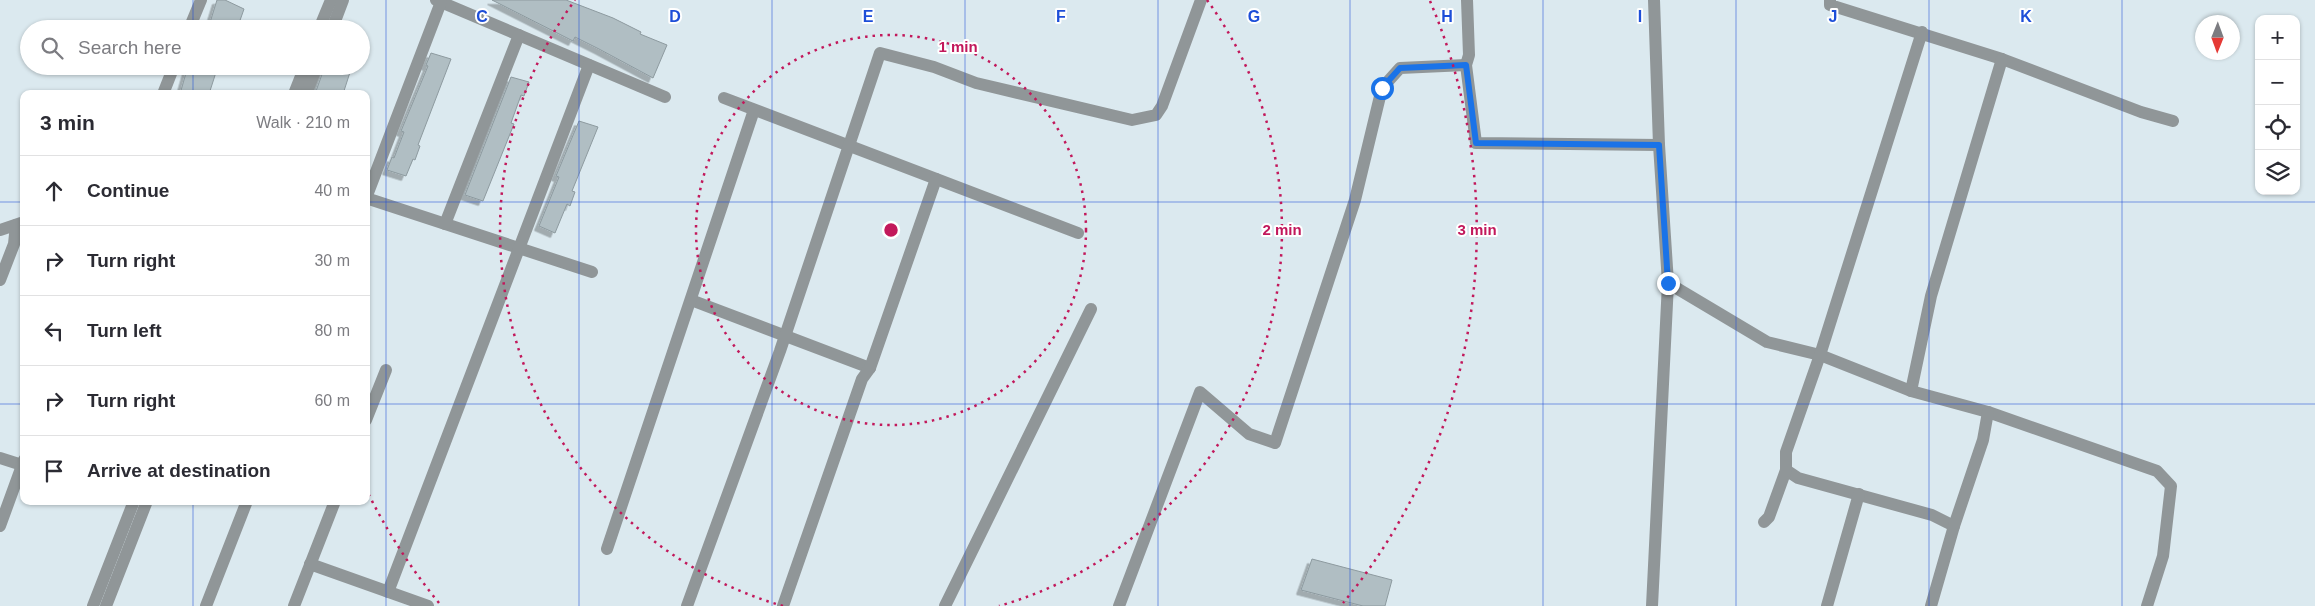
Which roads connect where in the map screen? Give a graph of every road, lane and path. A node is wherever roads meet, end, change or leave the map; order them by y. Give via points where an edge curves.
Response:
1 (201, 0) edge
2 (330, 0) edge
3 (343, 0) edge
4 (1200, 0) edge
5 (1467, 0) edge
6 (1654, 0) edge
7 (1830, 0) edge
8 (438, 1) edge
9 (193, 20) edge
10 (322, 20) edge
11 (335, 20) edge
12 (1922, 32) junction
13 (519, 35) junction
14 (2002, 59) junction
15 (589, 65) junction
16 (1466, 65) junction
17 (170, 75) edge
18 (301, 75) edge
19 (313, 75) edge
20 (165, 90) edge
21 (296, 90) edge
22 (308, 90) edge
23 (665, 97) dead end
24 (724, 98) dead end
25 (754, 110) junction
26 (2173, 121) dead end
27 (1659, 145) junction
28 (849, 146) junction
29 (936, 179) junction
30 (370, 187) edge
31 (370, 199) edge
32 (20, 224) edge
33 (445, 224) junction
34 (0, 230) edge
35 (1078, 233) dead end
36 (518, 248) junction
37 (592, 272) dead end
38 (0, 280) edge
39 (1668, 283) junction
40 (691, 300) junction
41 (1091, 310) dead end
42 (785, 336) junction
43 (1820, 355) junction
44 (870, 368) junction
45 (386, 370) dead end
46 (1911, 391) junction
47 (370, 410) edge
48 (1988, 412) junction
49 (0, 458) edge
50 (20, 462) edge
51 (1786, 470) junction
52 (20, 471) edge
53 (1859, 494) junction
54 (132, 505) edge
55 (145, 505) edge
56 (245, 505) edge
57 (333, 505) edge
58 (1764, 522) dead end
59 (0, 526) edge
60 (1954, 526) junction
61 (607, 549) dead end
62 (310, 564) junction
63 (388, 592) junction
64 (949, 605) edge
65 (93, 606) edge
66 (106, 606) edge
67 (206, 606) edge
68 (294, 606) edge
69 (428, 606) edge
70 (687, 606) edge
71 (783, 606) edge
72 (1119, 606) edge
73 (1652, 606) edge
74 (1827, 606) edge
75 (1931, 606) edge
76 (2147, 606) edge

1 - 9 street
2 - 10 street
3 - 11 street
4 - 28 street via 1156,115 1132,120 976,83 934,67 880,53
5 - 16 street via 1469,55
6 - 27 street
7 - 12 street via 1830,5
8 - 13 street
8 - 30 street
12 - 14 street
12 - 43 street
13 - 15 street
13 - 33 street
14 - 26 street
14 - 46 street via 1931,296
15 - 23 street
15 - 36 street
16 - 27 street via 1476,143
16 - 72 street via 1400,68 1382,88 1356,200 1275,443 1249,434 1200,392
17 - 20 street
18 - 21 street
19 - 22 street
24 - 25 street
25 - 28 street
25 - 40 street
27 - 39 street
28 - 29 street
28 - 42 street
29 - 35 street
29 - 44 street
31 - 33 street
32 - 34 street
32 - 38 street
33 - 36 street
36 - 37 street
36 - 63 street
39 - 43 street via 1767,342
39 - 73 street
40 - 42 street
40 - 61 street
41 - 64 street
42 - 44 street
42 - 70 street
43 - 46 street
43 - 51 street via 1786,452
44 - 71 street via 862,380
45 - 47 street
46 - 48 street
48 - 60 street via 1983,440
48 - 76 street via 2157,471 2171,486 2163,556
49 - 50 street
51 - 53 street via 1798,478
51 - 58 street via 1769,517
52 - 59 street
53 - 60 street via 1932,515
53 - 74 street
54 - 65 street
55 - 66 street
56 - 67 street
57 - 62 street
60 - 75 street
62 - 63 street
62 - 68 street
63 - 69 street

